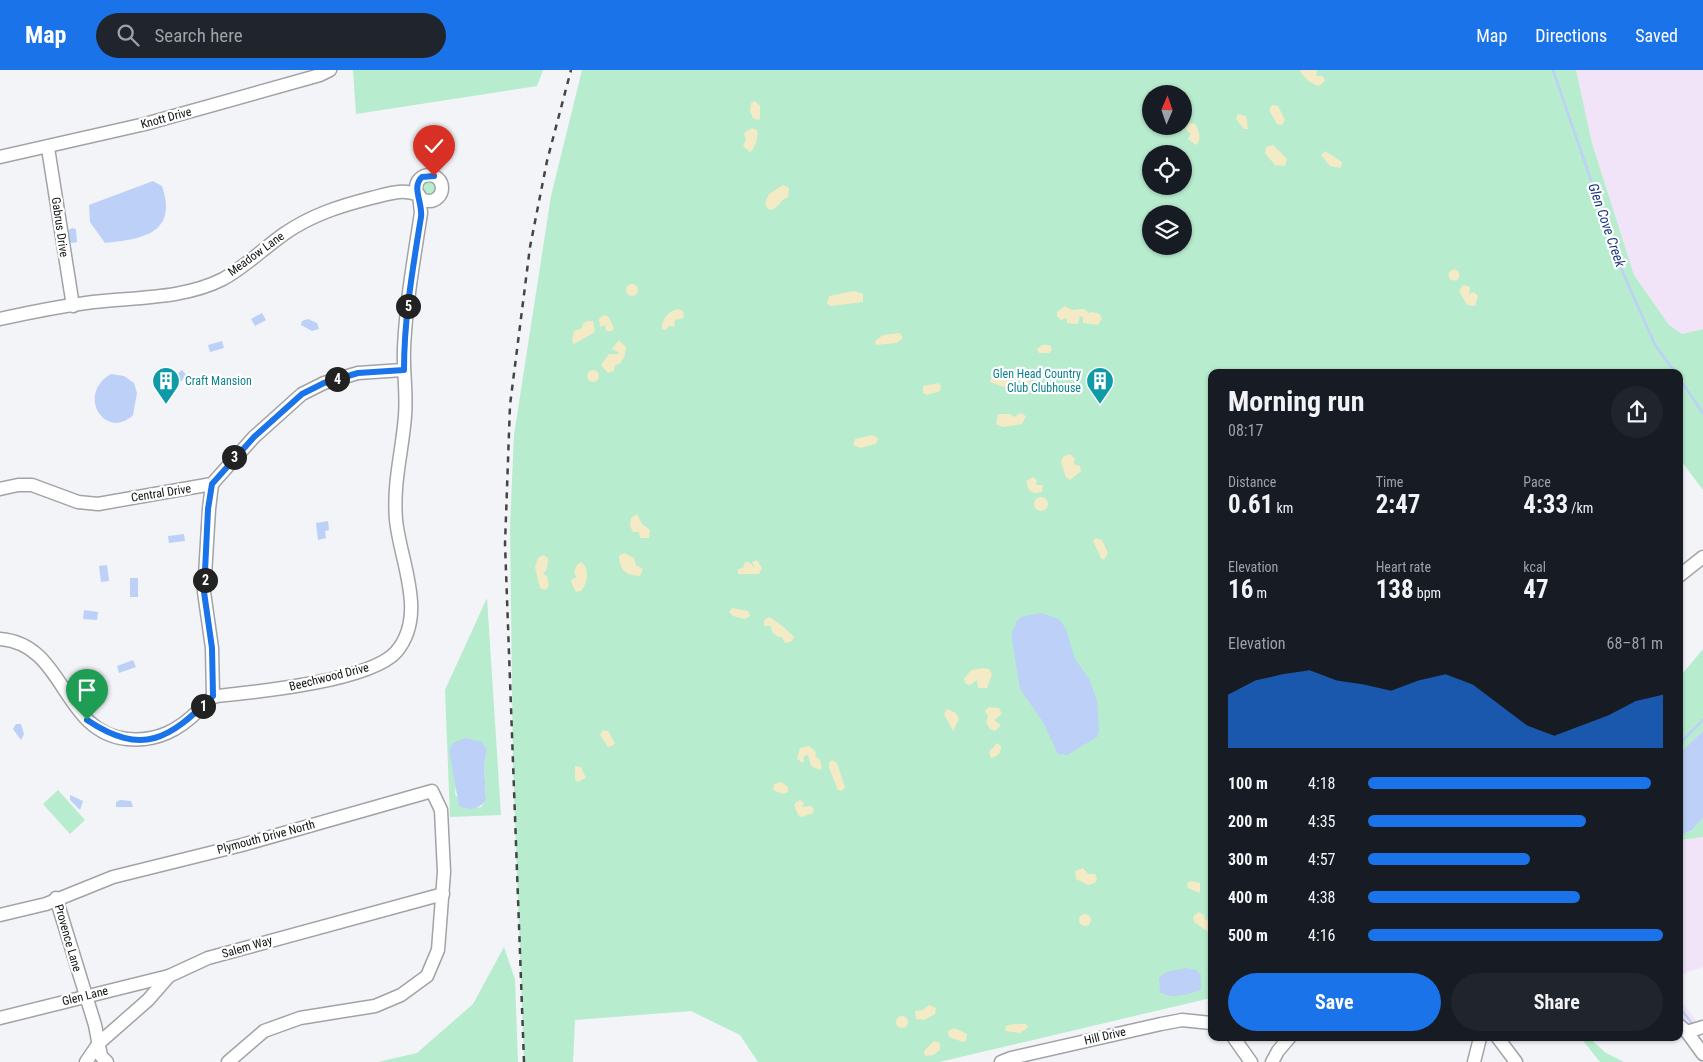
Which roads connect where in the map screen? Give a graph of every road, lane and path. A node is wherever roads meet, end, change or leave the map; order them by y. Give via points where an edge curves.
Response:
1 (330, 70) edge
2 (48, 148) junction
3 (0, 157) edge
4 (419, 194) joint
5 (73, 306) junction
6 (0, 319) edge
7 (404, 370) junction
8 (212, 484) junction
9 (0, 489) edge
10 (1703, 557) edge
11 (1683, 573) edge
12 (0, 639) edge
13 (213, 696) junction
14 (443, 894) junction
15 (56, 898) junction
16 (0, 915) edge
17 (169, 976) junction
18 (85, 996) junction
19 (0, 1018) edge
20 (1208, 1023) edge
21 (1692, 1029) edge
22 (1236, 1041) edge
23 (1286, 1041) edge
24 (1479, 1041) edge
25 (1500, 1041) edge
26 (99, 1042) junction
27 (1703, 1054) edge
28 (86, 1062) edge
29 (107, 1062) edge
30 (228, 1062) edge
31 (1001, 1062) edge
32 (1251, 1062) edge
33 (1272, 1062) edge
34 (1474, 1062) edge
35 (1516, 1062) edge

1 - 2 street, Knott Drive via 154,122
2 - 3 street, Knott Drive
2 - 5 street, Gabrus Drive
4 - 5 street, Meadow Lane via 404,190 328,210 285,233 231,274 208,285 178,293
4 - 7 street, Beechwood Drive via 421,213 408,306
5 - 6 street, Meadow Lane
7 - 8 street via 358,373 324,383 302,394 254,437
7 - 13 street, Beechwood Drive via 405,414 395,491 410,597 409,628 403,642 389,659 355,673 300,685
8 - 9 street, Central Drive via 98,504 78,502 32,485
8 - 13 street via 204,592 212,648
10 - 11 street
12 - 13 street via 33,649 87,720 126,739 148,739 174,731
14 - 15 street, Plymouth Drive North via 441,810 432,791 242,845 113,877
14 - 17 street, Salem Way via 208,958
14 - 30 street via 438,950 421,982 374,1006 309,1016 264,1031
15 - 16 street, Plymouth Drive North via 46,904
15 - 18 street, Provence Lane
17 - 18 street, Glen Lane
17 - 26 street, Salem Way via 148,1000
18 - 19 street, Glen Lane
18 - 26 street, Provence Lane
20 - 31 street, Hill Drive via 1182,1020
21 - 27 street
22 - 32 street
23 - 33 street
24 - 34 street
25 - 35 street
26 - 28 street, Salem Way
26 - 29 street, Provence Lane via 101,1056

